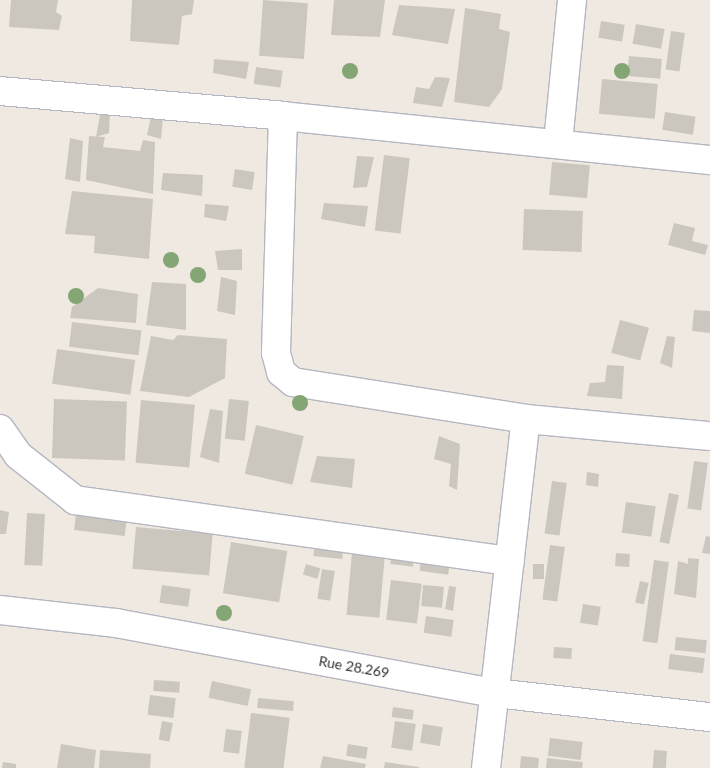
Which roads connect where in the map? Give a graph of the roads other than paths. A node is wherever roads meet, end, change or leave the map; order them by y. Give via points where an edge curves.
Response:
1 (572, 0) edge
2 (0, 91) edge
3 (283, 116) junction
4 (558, 143) junction
5 (710, 160) edge
6 (526, 419) junction
7 (0, 429) edge
8 (710, 436) edge
9 (510, 560) junction
10 (0, 610) edge
11 (495, 693) junction
12 (710, 717) edge
13 (486, 768) edge

1 - 4 street
2 - 3 street
3 - 4 street
3 - 6 street via 276,353 281,372 293,382
4 - 5 street
6 - 8 street
6 - 9 street
7 - 9 street via 18,455 75,500
9 - 11 street
10 - 11 street, Rue 28.269 via 116,623
11 - 12 street, Rue 28.269
11 - 13 street

